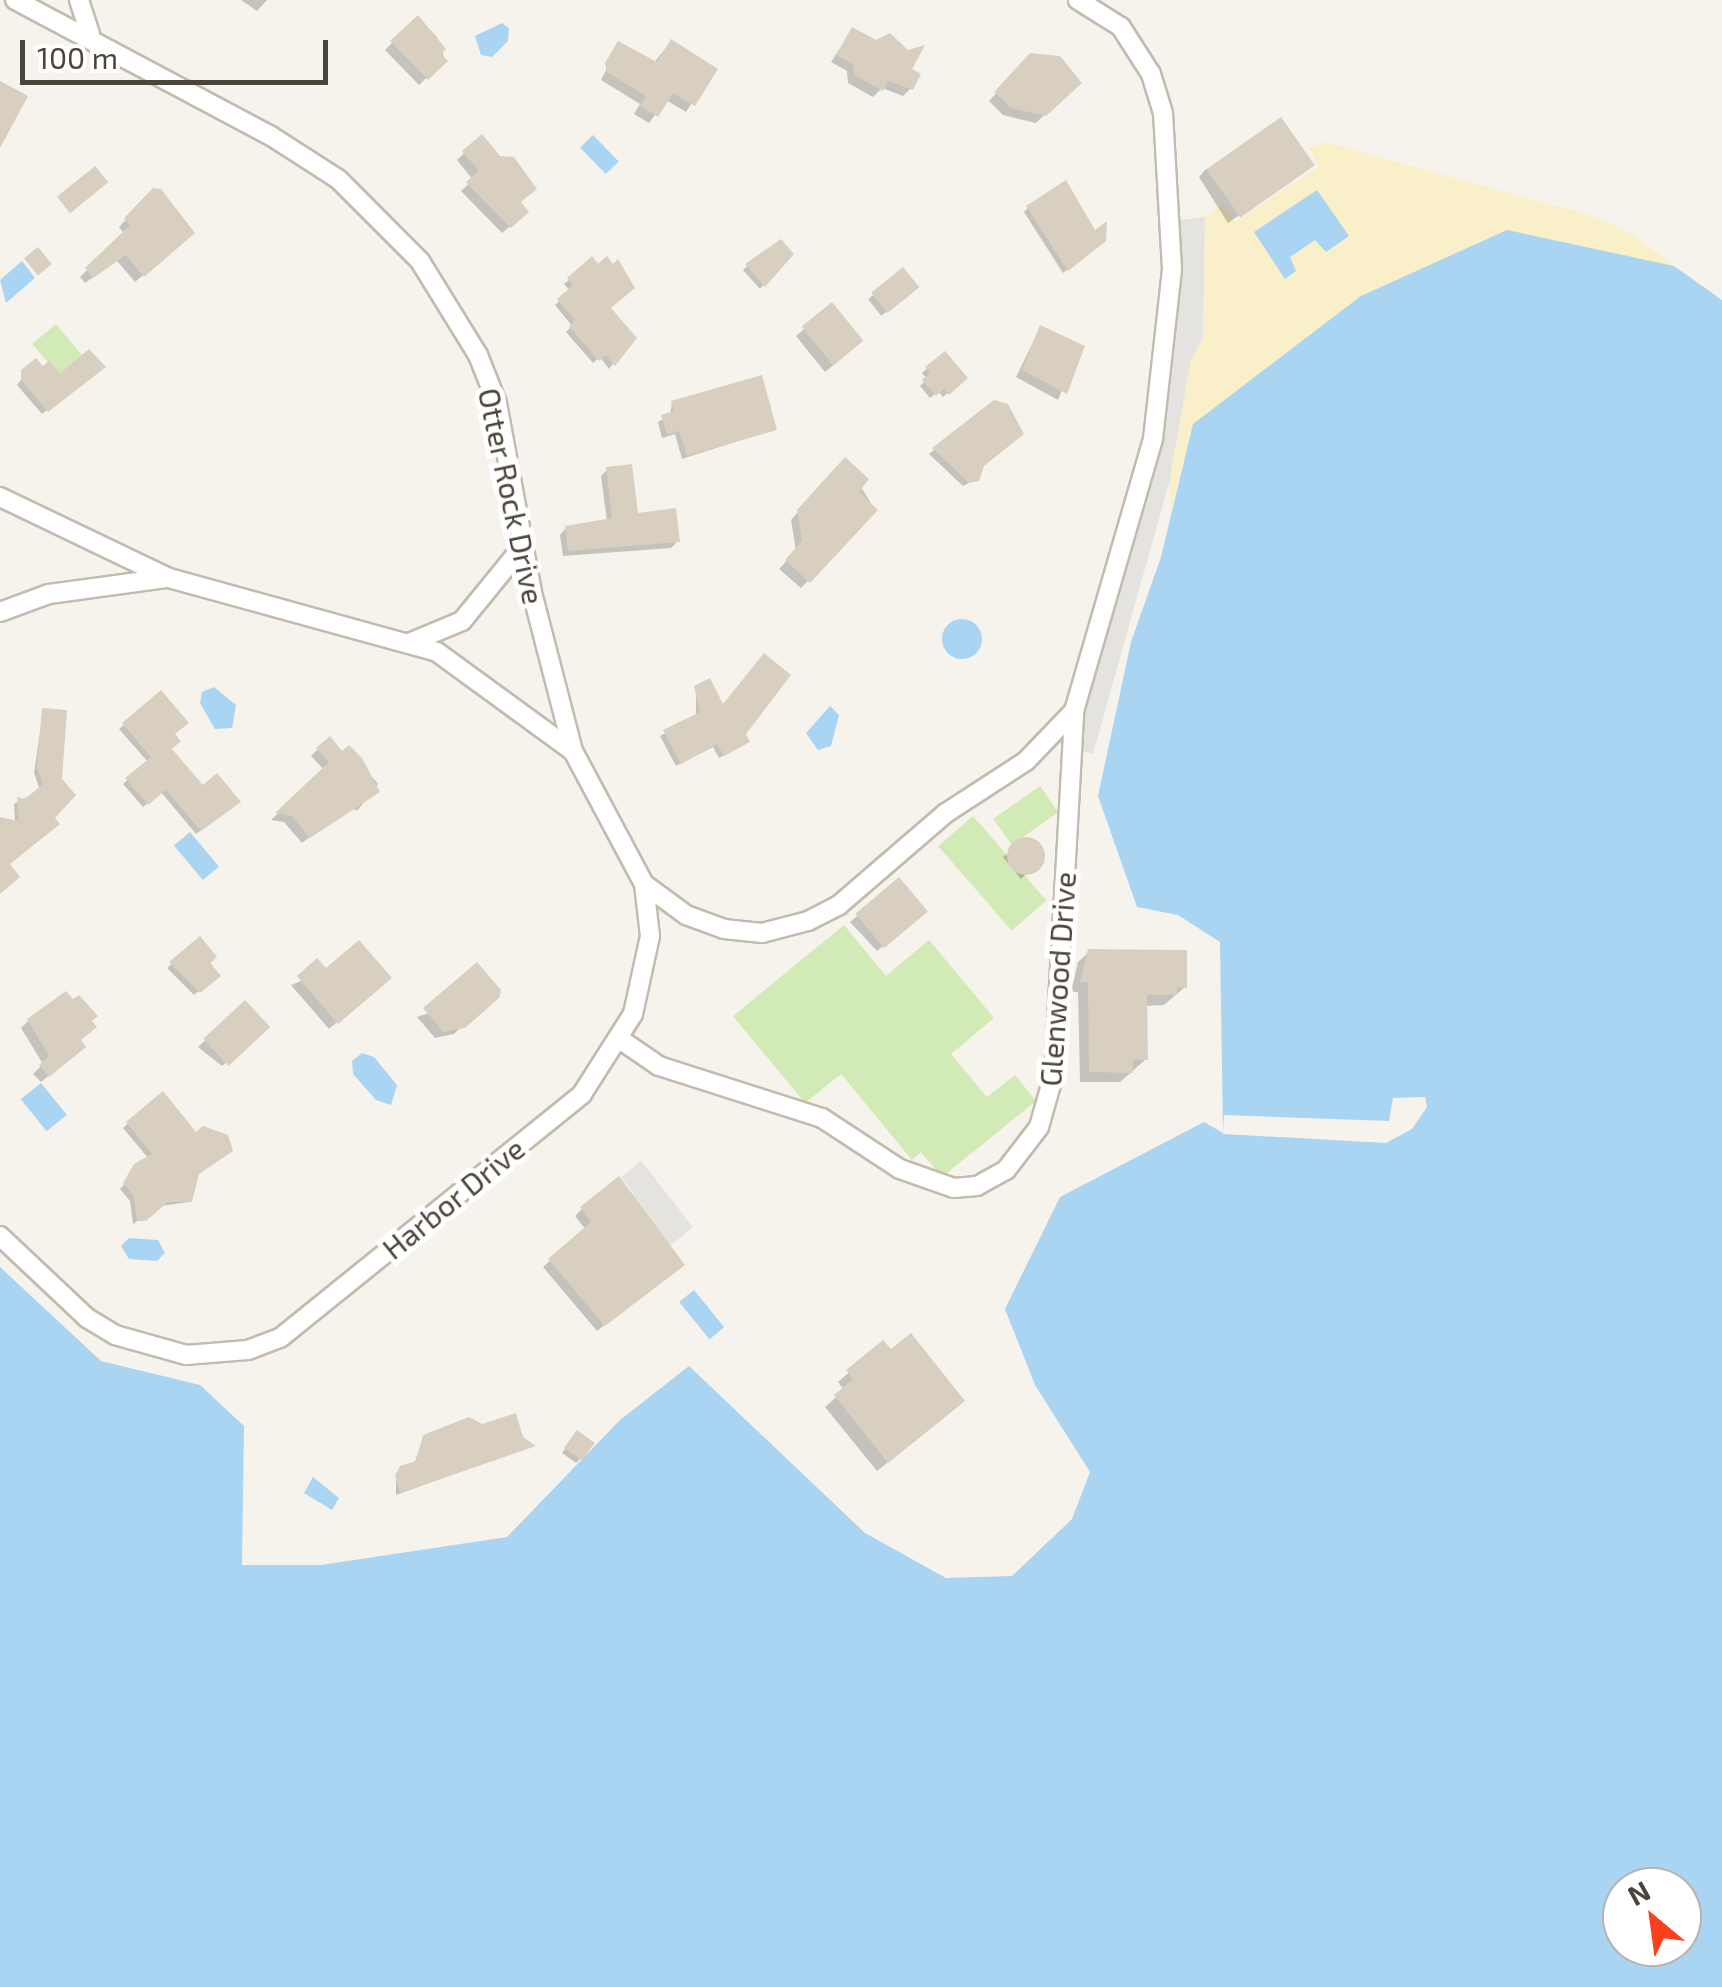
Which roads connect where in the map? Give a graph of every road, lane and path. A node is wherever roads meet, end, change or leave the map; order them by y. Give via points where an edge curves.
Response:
1 (15, 0) edge
2 (80, 0) edge
3 (1078, 0) edge
4 (90, 34) junction
5 (0, 497) edge
6 (524, 545) junction
7 (169, 578) junction
8 (0, 612) edge
9 (408, 643) junction
10 (1074, 711) junction
11 (574, 751) junction
12 (644, 884) junction
13 (621, 1040) junction
14 (0, 1236) edge

1 - 4 street, Otter Rock Drive
2 - 4 street
3 - 10 street, Glenwood Drive via 1120,26 1151,74 1163,112 1172,269 1153,439
4 - 6 street, Otter Rock Drive via 338,179 420,261 478,355 497,403
5 - 7 street
6 - 9 street via 462,621
6 - 11 street, Otter Rock Drive
7 - 8 street via 49,594
7 - 9 street
9 - 11 street via 480,680
10 - 12 street, Glenwood Drive via 1026,760 946,813 839,905 808,921 762,933 724,929 686,916
10 - 13 street, Glenwood Drive via 1054,1074 1039,1127 1006,1170 977,1186 931,1182 822,1118 659,1066
11 - 12 street, Harbor Drive
12 - 13 street, Harbor Drive via 648,967
13 - 14 street, Harbor Drive via 582,1094 307,1321 248,1350 186,1355 115,1335

